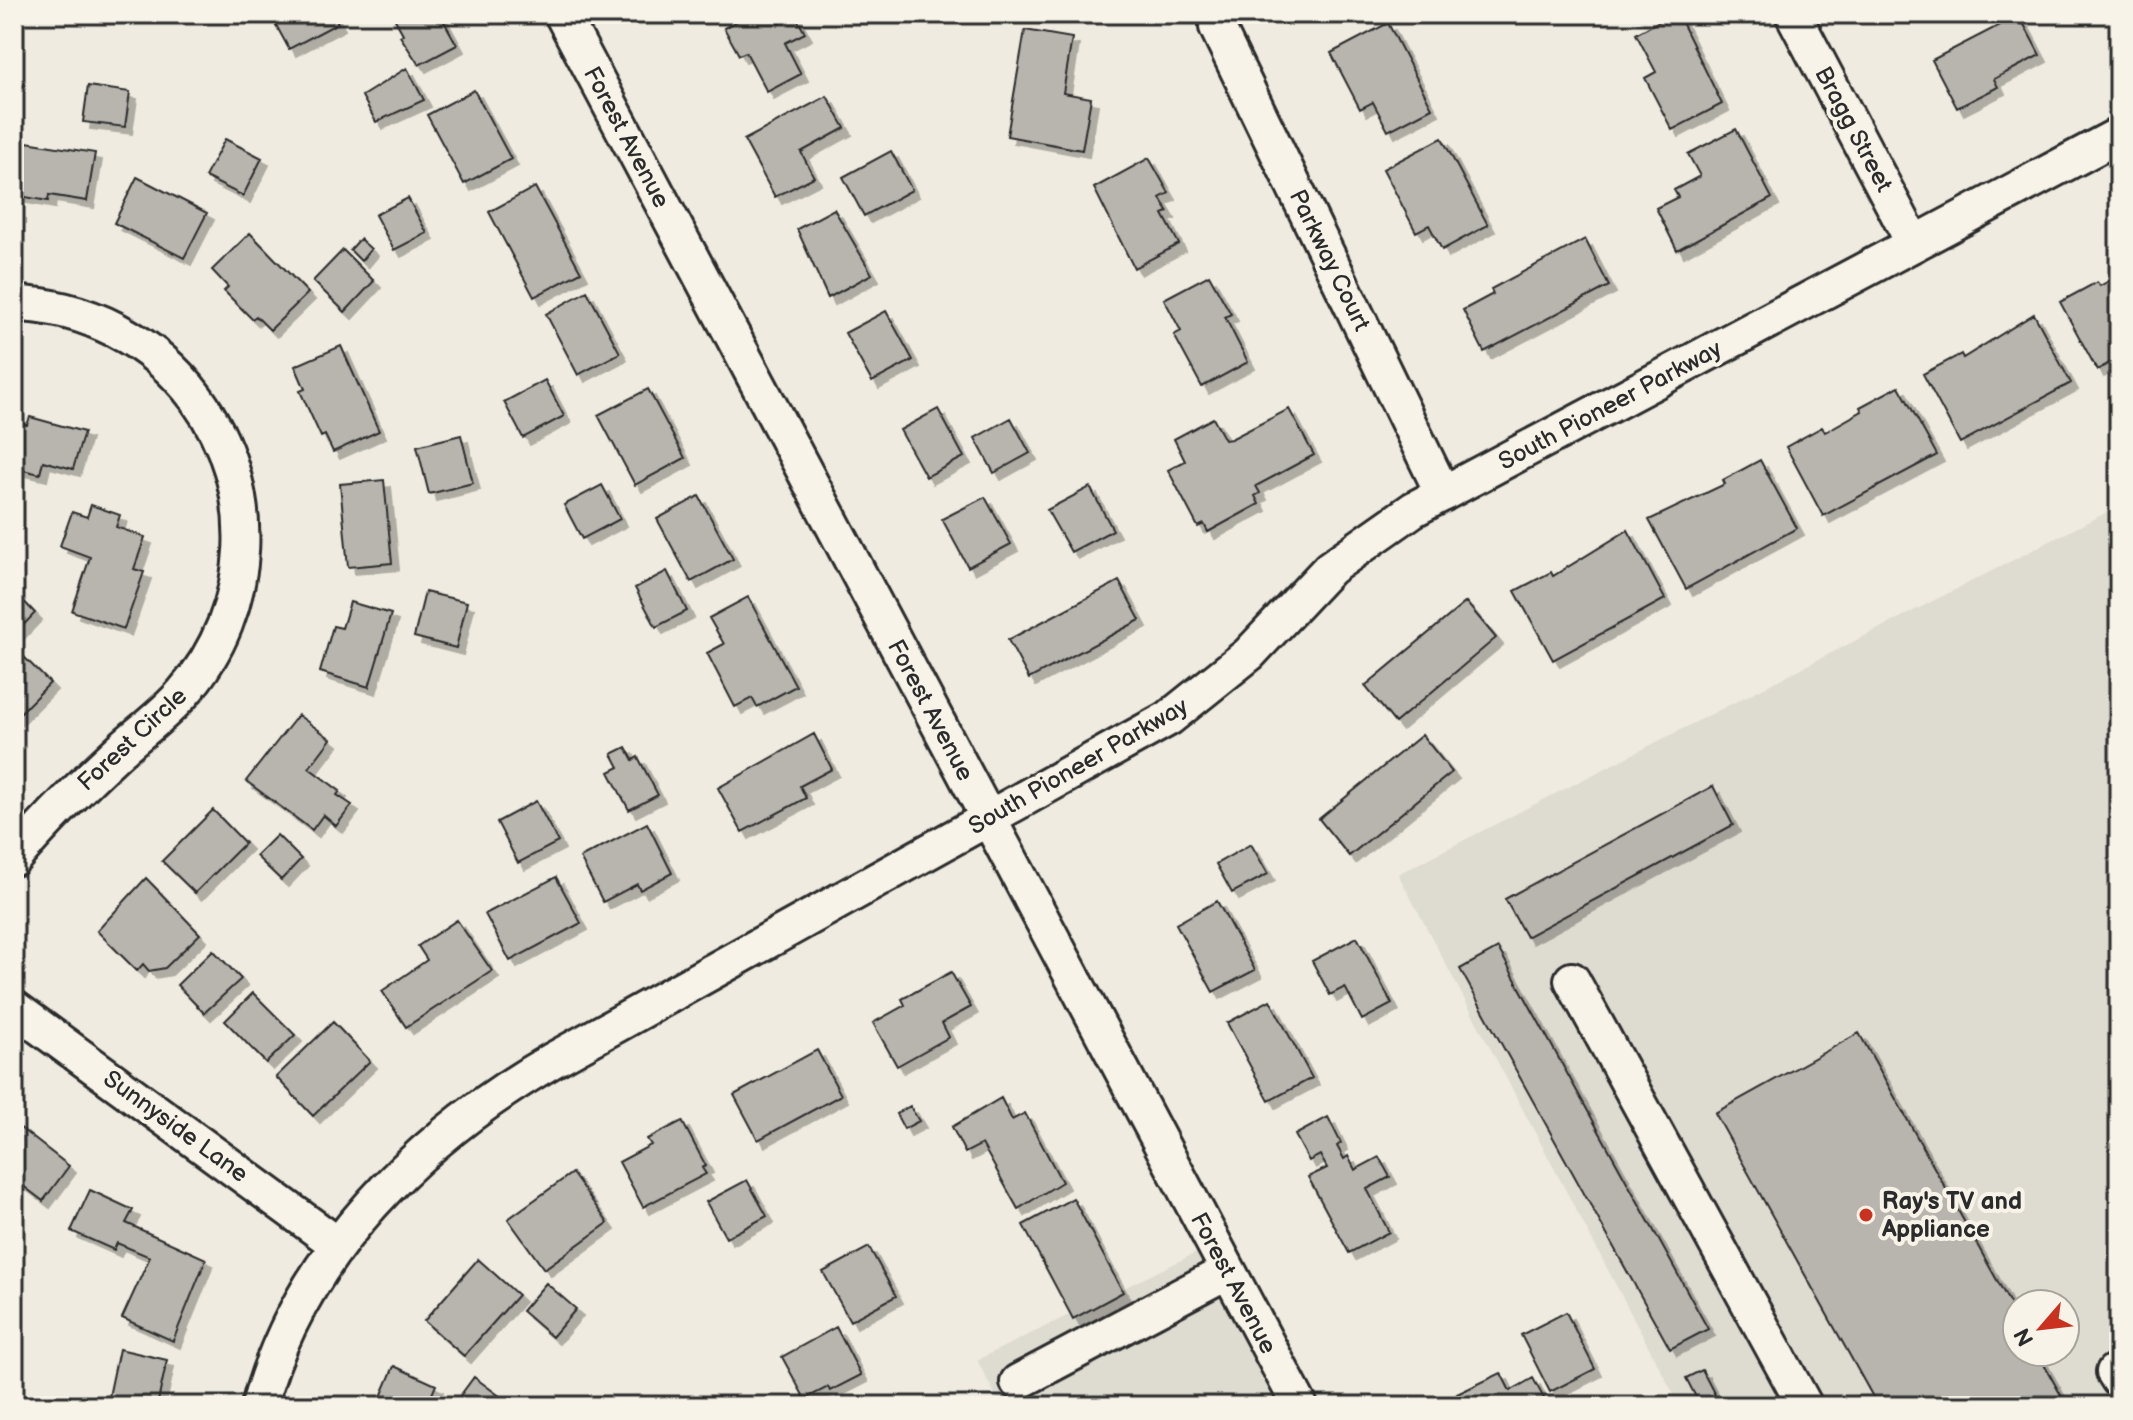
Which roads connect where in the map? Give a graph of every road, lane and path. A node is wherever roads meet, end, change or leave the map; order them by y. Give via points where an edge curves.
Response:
1 (562, 14) edge
2 (1793, 14) edge
3 (1217, 27) dead end
4 (2119, 135) edge
5 (1914, 244) junction
6 (14, 304) edge
7 (1443, 494) junction
8 (988, 817) junction
9 (14, 858) edge
10 (1572, 980) dead end
11 (14, 1008) edge
12 (338, 1245) junction
13 (1228, 1271) junction
14 (1018, 1382) dead end
15 (259, 1406) edge
16 (1300, 1406) edge
17 (1805, 1406) edge

1 - 8 street, Forest Avenue
2 - 5 street, Bragg Street
3 - 7 street, Parkway Court
4 - 5 street, South Pioneer Parkway
5 - 7 street, South Pioneer Parkway
6 - 9 street, Forest Circle via 66,311 101,323 172,370 216,429 237,487 242,523 232,608 199,673
7 - 8 street, South Pioneer Parkway via 1340,560 1249,654 1183,709
8 - 12 street, South Pioneer Parkway via 511,1085 415,1160
8 - 13 street, Forest Avenue
10 - 17 street
11 - 12 street, Sunnyside Lane
12 - 15 street, South Pioneer Parkway via 289,1324
13 - 14 street
13 - 16 street, Forest Avenue

